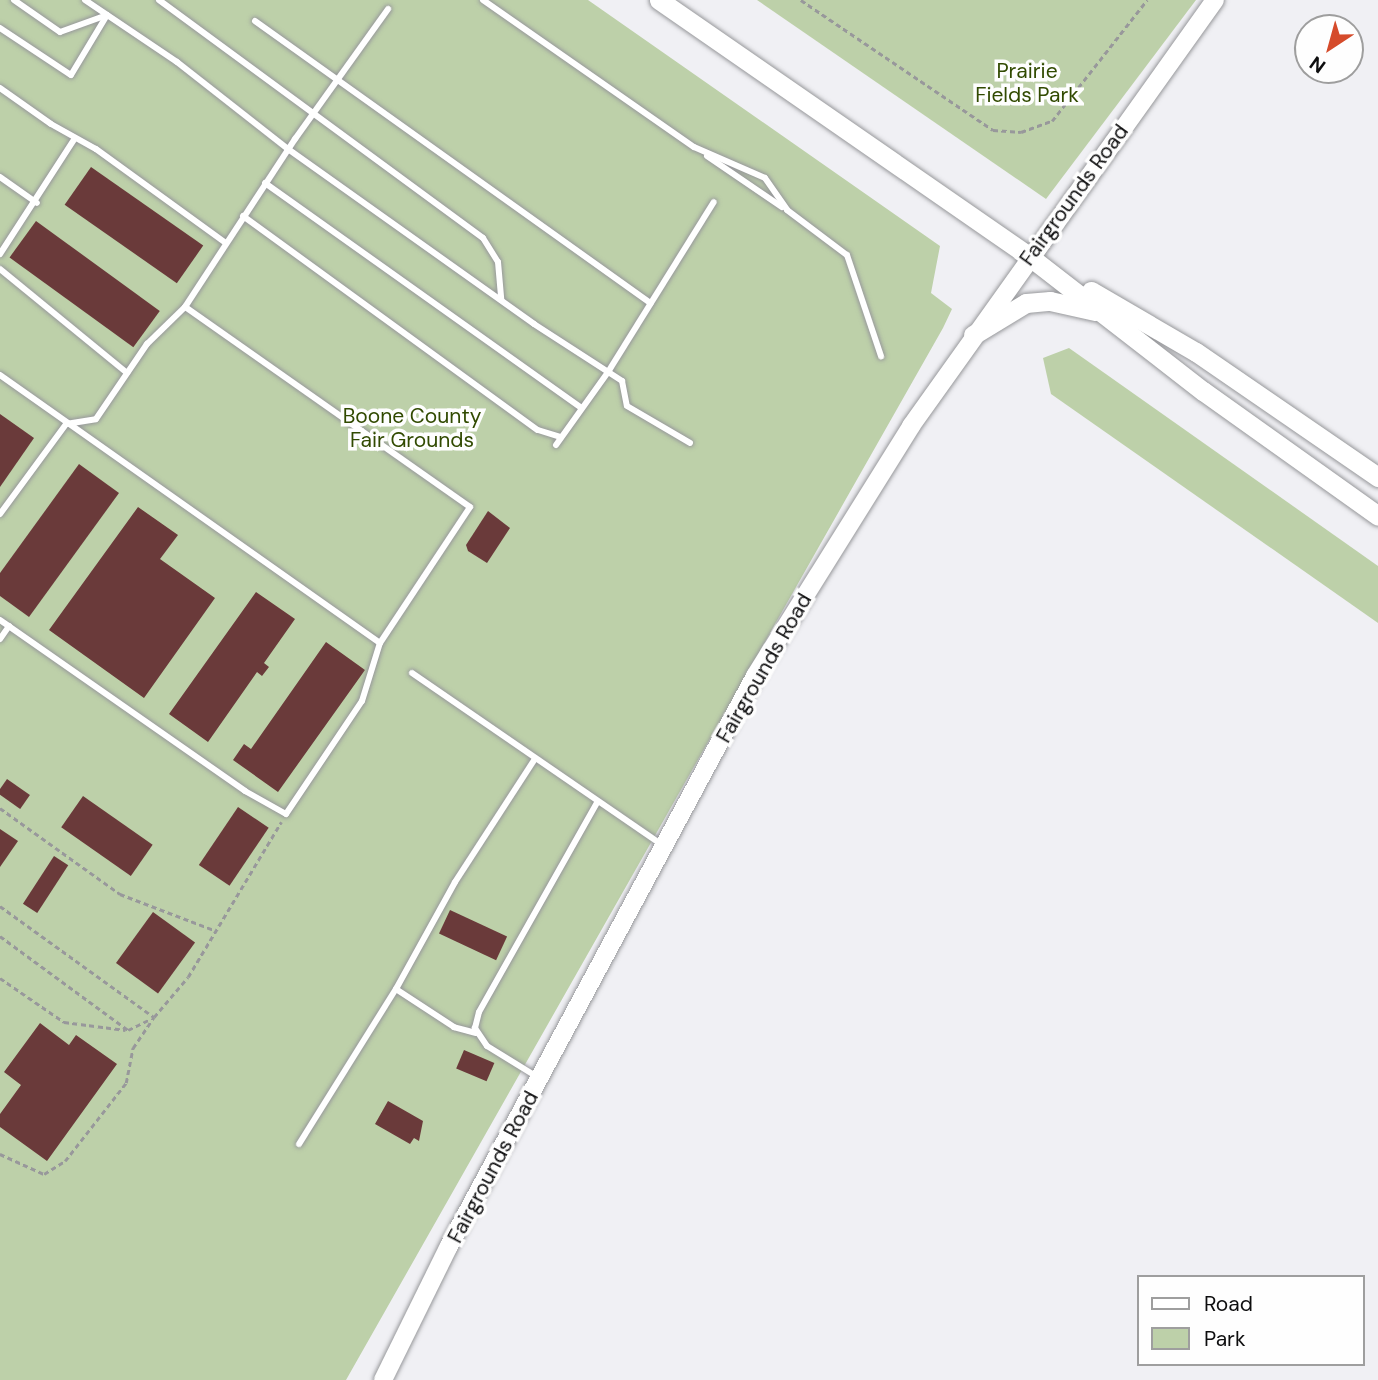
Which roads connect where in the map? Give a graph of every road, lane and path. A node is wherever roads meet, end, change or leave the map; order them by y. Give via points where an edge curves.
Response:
1 (14, 0) edge
2 (85, 0) edge
3 (159, 0) edge
4 (483, 0) edge
5 (659, 0) edge
6 (801, 0) edge
7 (1147, 0) edge
8 (1215, 0) edge
9 (388, 9) dead end
10 (107, 15) junction
11 (255, 21) dead end
12 (0, 28) edge
13 (338, 78) junction
14 (0, 88) edge
15 (313, 114) junction
16 (75, 138) junction
17 (694, 147) junction
18 (288, 149) junction
19 (0, 177) edge
20 (265, 183) junction
21 (713, 202) dead end
22 (37, 203) junction
23 (787, 210) junction
24 (243, 216) junction
25 (226, 243) junction
26 (0, 254) edge
27 (1030, 257) junction
28 (0, 269) edge
29 (501, 300) junction
30 (651, 303) junction
31 (185, 307) junction
32 (1105, 314) junction
33 (973, 335) junction
34 (881, 356) dead end
35 (608, 372) junction
36 (128, 373) junction
37 (0, 375) edge
38 (580, 407) junction
39 (66, 424) junction
40 (561, 437) junction
41 (690, 443) dead end
42 (555, 444) dead end
43 (1378, 477) edge
44 (0, 514) edge
45 (1378, 516) edge
46 (0, 620) edge
47 (9, 626) junction
48 (0, 639) edge
49 (380, 643) junction
50 (412, 673) dead end
51 (535, 759) junction
52 (597, 803) junction
53 (0, 808) edge
54 (286, 814) junction
55 (666, 847) junction
56 (0, 906) edge
57 (215, 930) junction
58 (0, 936) edge
59 (0, 978) edge
60 (396, 989) junction
61 (154, 1017) junction
62 (128, 1030) junction
63 (476, 1032) junction
64 (540, 1079) junction
65 (299, 1144) dead end
66 (0, 1154) edge
67 (383, 1380) edge

1 - 10 lane via 60,32
2 - 10 lane
3 - 15 lane
4 - 17 lane
5 - 27 main road
6 - 7 path via 993,130 1021,132 1052,121
8 - 27 main road, Fairgrounds Road
9 - 13 lane
10 - 12 lane via 71,75
10 - 18 lane via 177,62
11 - 13 lane
13 - 15 lane
13 - 30 lane
14 - 16 lane
15 - 18 lane
15 - 29 lane via 483,238 498,262
16 - 22 lane
16 - 25 lane
17 - 23 lane
17 - 23 lane via 765,178
18 - 20 lane
18 - 29 lane
19 - 22 lane
20 - 24 lane
20 - 38 lane
21 - 30 lane
22 - 26 lane
23 - 34 lane via 847,256
24 - 25 lane
24 - 40 lane via 538,430
25 - 31 lane
27 - 32 main road
27 - 33 main road, Fairgrounds Road
27 - 43 main road via 1196,352
28 - 36 lane
29 - 35 lane
30 - 35 lane
31 - 36 lane via 148,344
31 - 49 lane via 470,506
32 - 33 main road via 1076,305 1026,303
32 - 45 main road
33 - 55 main road, Fairgrounds Road via 755,676
35 - 38 lane
35 - 41 lane via 622,381 627,406
36 - 39 lane via 96,419
37 - 39 lane
38 - 40 lane
39 - 44 lane
39 - 49 lane
40 - 42 lane
46 - 47 lane
47 - 48 lane
47 - 54 lane via 245,791
49 - 54 lane via 362,701
50 - 51 lane
51 - 52 lane
51 - 60 lane via 455,882
52 - 55 lane
52 - 63 lane via 479,1012
53 - 57 path via 120,894
54 - 57 path
55 - 64 main road, Fairgrounds Road
56 - 61 path
57 - 61 path via 188,977
58 - 62 path
59 - 62 path via 64,1022
60 - 63 lane via 454,1027
60 - 65 lane
61 - 62 path
61 - 66 path via 134,1048 125,1083 65,1161 44,1174
63 - 64 lane via 486,1045
64 - 67 main road, Fairgrounds Road

